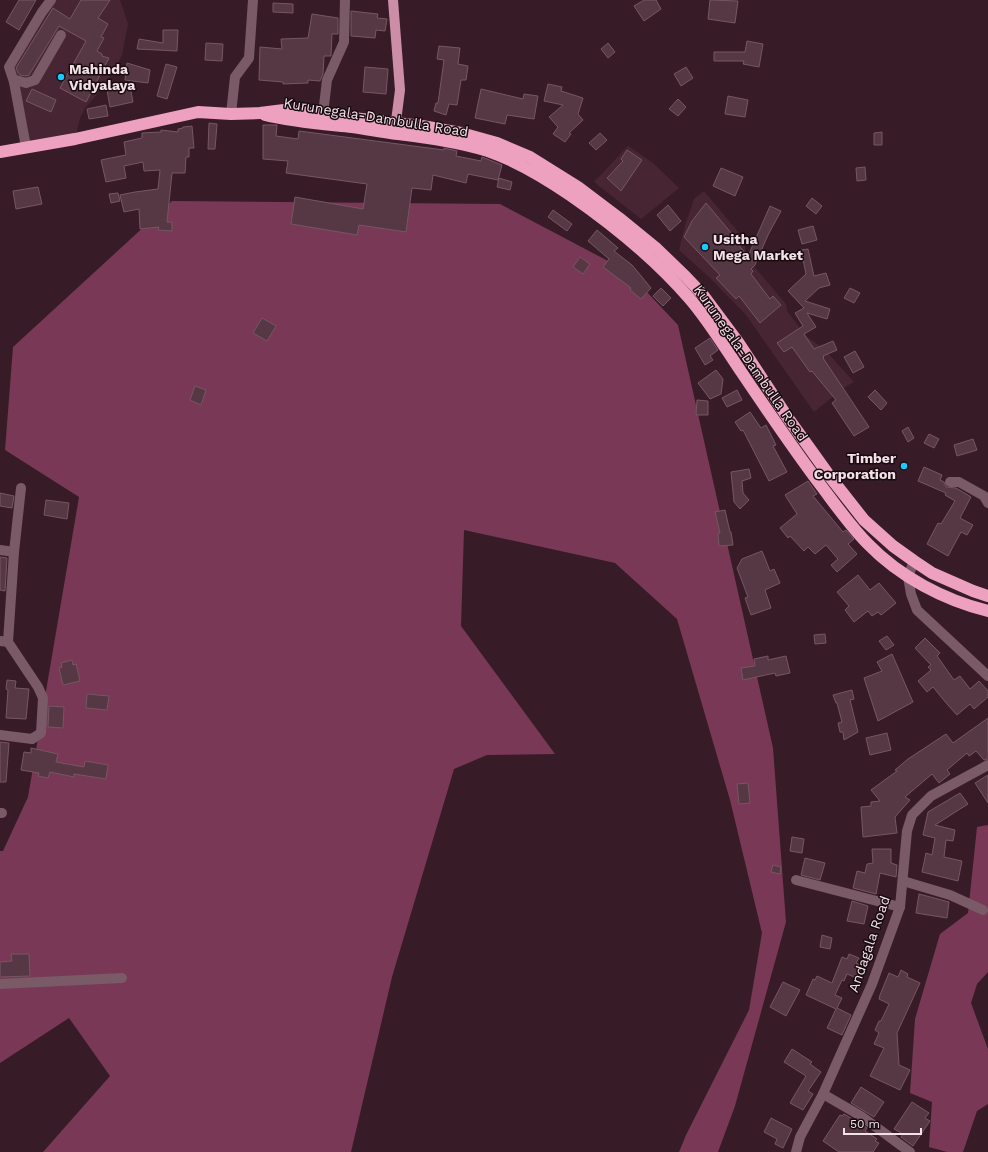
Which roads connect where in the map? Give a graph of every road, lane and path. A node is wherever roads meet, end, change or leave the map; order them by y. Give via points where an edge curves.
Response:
1 (51, 0) edge
2 (252, 0) edge
3 (345, 0) edge
4 (393, 0) edge
5 (61, 35) dead end
6 (14, 82) junction
7 (260, 113) junction
8 (231, 114) junction
9 (323, 114) junction
10 (395, 129) junction
11 (26, 147) junction
12 (0, 152) edge
13 (950, 482) dead end
14 (21, 488) dead end
15 (988, 503) edge
16 (0, 550) edge
17 (14, 552) junction
18 (914, 561) junction
19 (908, 577) junction
20 (988, 596) edge
21 (988, 611) edge
22 (4, 642) edge
23 (988, 676) edge
24 (0, 735) edge
25 (988, 764) edge
26 (796, 880) dead end
27 (903, 881) junction
28 (900, 907) junction
29 (983, 910) dead end
30 (122, 978) dead end
31 (0, 984) edge
32 (823, 1094) junction
33 (796, 1152) edge
34 (910, 1152) edge

1 - 6 street via 12,60 9,67
2 - 8 street via 249,58 235,77
3 - 9 street via 344,42 327,80
4 - 10 main road via 400,90
5 - 6 street via 35,80 26,83 16,80
6 - 11 street
7 - 8 highway, Kurunegala-Dambulla Road
7 - 9 highway, Kurunegala-Dambulla Road via 284,110
7 - 10 highway, Kurunegala-Dambulla Road via 280,119
8 - 11 highway, Kurunegala-Dambulla Road via 198,112
9 - 10 highway, Kurunegala-Dambulla Road
10 - 18 highway, Kurunegala-Dambulla Road via 461,133 497,143 530,157 602,205 657,249 703,295 720,317 830,478 864,520
10 - 19 highway, Kurunegala-Dambulla Road via 470,146 503,157 571,196 634,244 665,273 701,313 797,454 840,512 868,544
11 - 12 highway, Kurunegala-Dambulla Road
13 - 15 street via 959,482 984,496
14 - 17 street
16 - 17 street
17 - 22 street
18 - 19 street
18 - 20 highway, Kurunegala-Dambulla Road via 932,573
19 - 21 highway, Kurunegala-Dambulla Road via 944,596
19 - 23 street via 917,610
22 - 24 street via 38,687 43,698 41,733 32,739
25 - 27 street, Andagala Road via 931,796 912,815
26 - 28 street
27 - 28 street, Andagala Road
27 - 29 street via 950,895
28 - 32 street, Andagala Road via 872,984
30 - 31 street
32 - 33 street, Andagala Road via 800,1137
32 - 34 street via 861,1116

